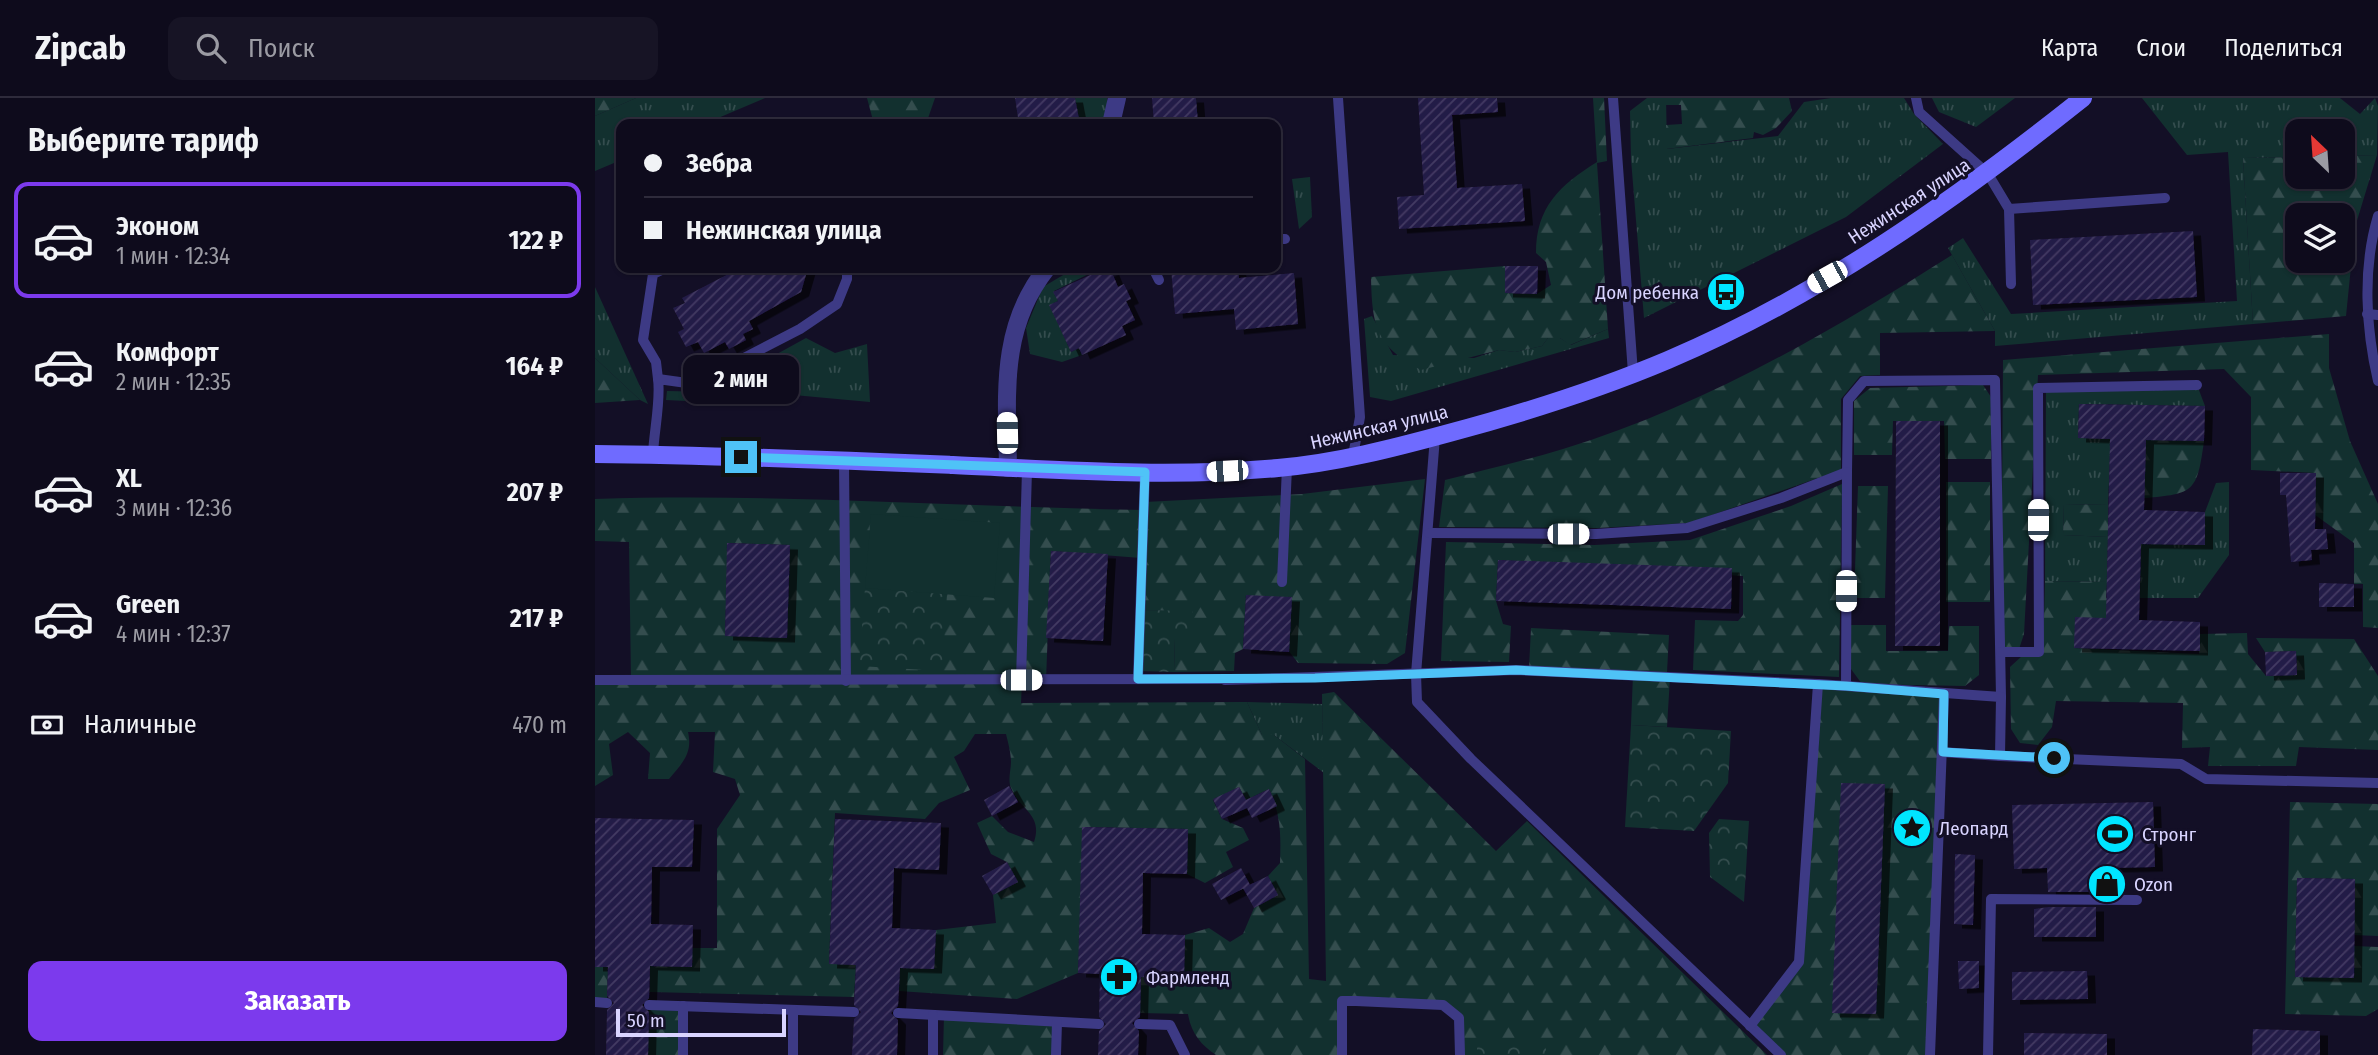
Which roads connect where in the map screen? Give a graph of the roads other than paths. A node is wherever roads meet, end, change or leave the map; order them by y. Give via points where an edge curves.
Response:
1 (1117, 98) edge
2 (1338, 98) edge
3 (1613, 98) edge
4 (1916, 98) edge
5 (2083, 98) edge
6 (1112, 119) edge
7 (1988, 174) junction
8 (2165, 198) dead end
9 (2009, 209) junction
10 (2378, 216) edge
11 (2376, 230) edge
12 (655, 273) edge
13 (847, 273) edge
14 (1043, 273) edge
15 (1156, 273) edge
16 (1159, 280) dead end
17 (2011, 284) dead end
18 (2373, 314) edge
19 (1633, 373) junction
20 (658, 379) junction
21 (2378, 382) edge
22 (2197, 385) dead end
23 (1435, 437) junction
24 (595, 454) edge
25 (653, 454) junction
26 (1353, 456) junction
27 (844, 461) junction
28 (1287, 467) junction
29 (1008, 468) junction
30 (1027, 470) junction
31 (1145, 472) junction
32 (1847, 472) junction
33 (1429, 533) junction
34 (1282, 582) dead end
35 (2001, 652) junction
36 (1416, 674) junction
37 (1138, 679) junction
38 (595, 680) edge
39 (1021, 680) junction
40 (846, 681) junction
41 (1818, 684) junction
42 (1846, 686) junction
43 (1944, 694) junction
44 (2001, 697) junction
45 (1943, 752) junction
46 (2000, 756) junction
47 (2378, 783) edge
48 (2137, 900) dead end
49 (595, 1003) edge
50 (607, 1003) dead end
51 (649, 1005) dead end
52 (683, 1006) junction
53 (793, 1010) junction
54 (854, 1012) dead end
55 (898, 1013) dead end
56 (933, 1015) junction
57 (1058, 1022) junction
58 (1099, 1024) dead end
59 (1139, 1024) dead end
60 (1749, 1026) junction
61 (683, 1055) edge
62 (793, 1055) edge
63 (933, 1055) edge
64 (1056, 1055) edge
65 (1185, 1055) edge
66 (1342, 1055) edge
67 (1460, 1055) edge
68 (1781, 1055) edge
69 (1930, 1055) edge
70 (1988, 1055) edge

1 - 6 street
2 - 26 lane via 1360,417
3 - 19 lane
4 - 7 lane via 1919,112
5 - 7 street, Нежинская улица
7 - 9 lane
7 - 19 street, Нежинская улица via 1876,250 1744,324
8 - 9 lane
9 - 17 lane
10 - 11 lane
11 - 18 lane
12 - 20 lane via 643,340 656,362
13 - 20 lane via 837,304 800,329 694,384
14 - 29 street via 1030,289 1011,338
15 - 16 lane
18 - 21 lane via 2369,344
19 - 23 street, Нежинская улица via 1520,414
20 - 25 lane
22 - 35 lane via 2038,388 2039,652
23 - 26 street, Нежинская улица
23 - 33 lane
24 - 25 street, Нежинская улица
25 - 27 street, Нежинская улица
26 - 28 street, Нежинская улица
27 - 29 street, Нежинская улица
27 - 40 lane
28 - 31 street, Нежинская улица
28 - 34 lane
29 - 30 street, Нежинская улица
30 - 31 street, Нежинская улица
30 - 39 lane
31 - 37 lane
32 - 33 lane via 1687,527 1595,534
32 - 35 lane via 1848,400 1864,381 1995,380
32 - 42 lane
33 - 36 lane
35 - 44 lane
36 - 37 lane
36 - 41 lane via 1516,670
36 - 60 lane via 1417,702
37 - 39 lane
38 - 40 lane
39 - 40 lane
41 - 42 lane
41 - 60 lane via 1799,962
42 - 43 lane
43 - 44 lane
43 - 45 lane
44 - 46 lane
45 - 46 lane
45 - 69 lane
46 - 47 lane via 2181,764 2206,779
48 - 70 lane via 1990,900
49 - 50 lane
51 - 52 lane
52 - 53 lane
52 - 61 lane
53 - 54 lane
53 - 62 lane
55 - 56 lane
56 - 57 lane
56 - 63 lane
57 - 58 lane
57 - 64 lane
59 - 65 lane via 1170,1025
60 - 68 lane
66 - 67 lane via 1342,1001 1443,1005 1459,1018

